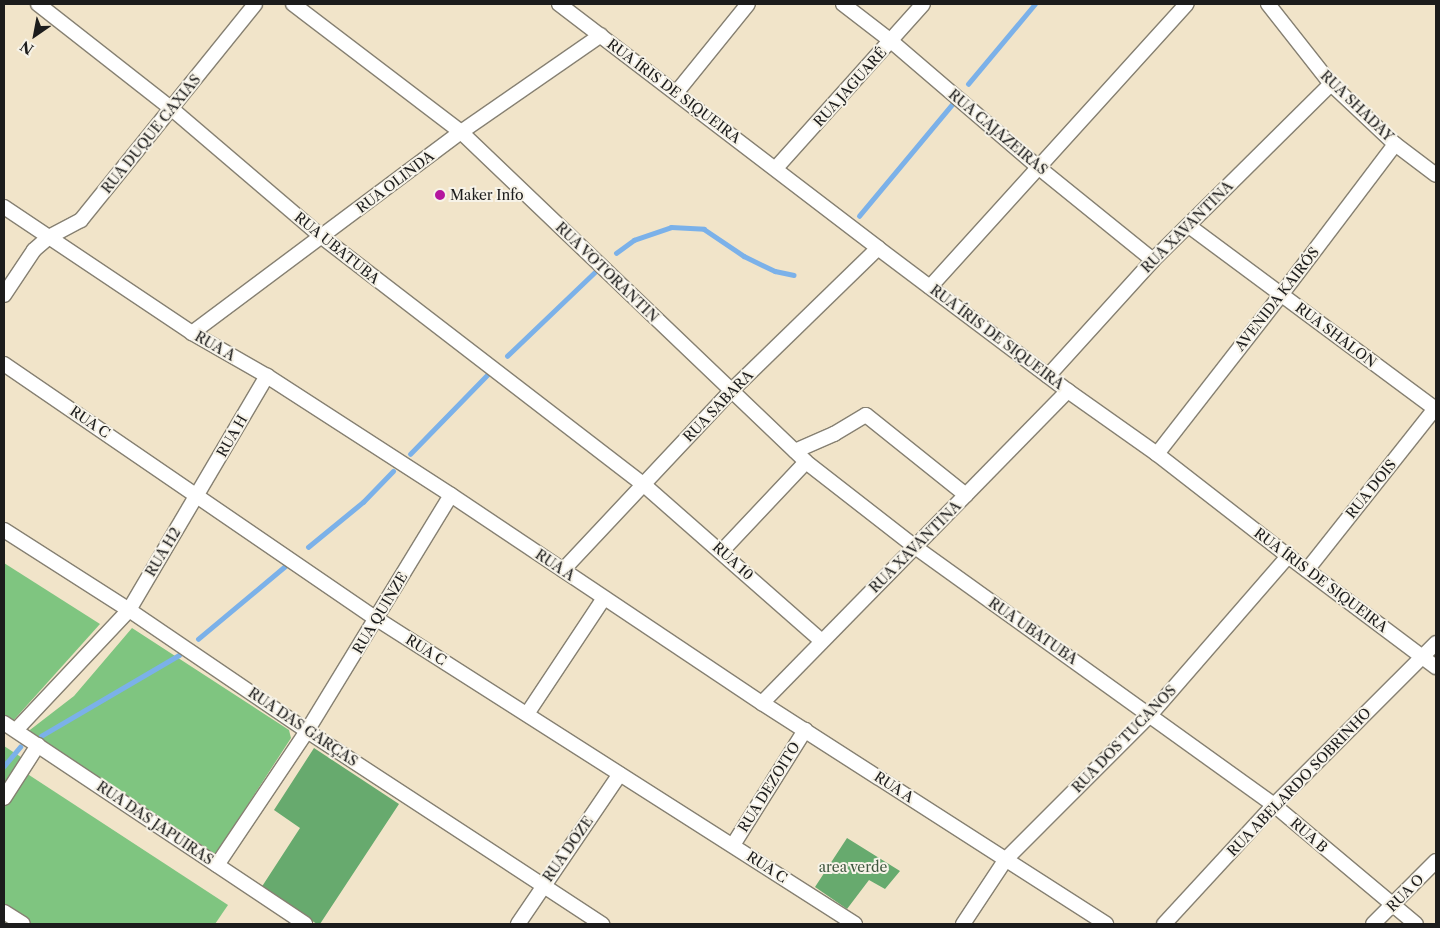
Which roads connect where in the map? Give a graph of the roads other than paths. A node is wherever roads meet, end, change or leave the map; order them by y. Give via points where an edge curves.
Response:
1 (38, 4) edge
2 (255, 4) edge
3 (293, 4) edge
4 (559, 4) edge
5 (748, 4) edge
6 (843, 4) edge
7 (923, 4) edge
8 (1187, 4) edge
9 (1268, 4) edge
10 (601, 35) junction
11 (891, 41) junction
12 (1331, 84) junction
13 (676, 93) junction
14 (172, 109) junction
15 (461, 132) junction
16 (1395, 144) junction
17 (1038, 167) junction
18 (776, 168) junction
19 (1436, 175) edge
20 (4, 207) edge
21 (1188, 226) junction
22 (322, 237) junction
23 (49, 238) junction
24 (878, 248) junction
25 (1153, 260) junction
26 (930, 287) junction
27 (4, 295) edge
28 (1281, 295) junction
29 (192, 333) junction
30 (4, 364) edge
31 (267, 376) junction
32 (1048, 376) junction
33 (732, 391) junction
34 (1068, 391) junction
35 (1436, 408) edge
36 (795, 451) junction
37 (1157, 454) junction
38 (806, 462) junction
39 (643, 484) junction
40 (450, 494) junction
41 (198, 495) junction
42 (966, 495) junction
43 (4, 530) edge
44 (915, 547) junction
45 (722, 551) junction
46 (1288, 556) junction
47 (563, 570) junction
48 (1307, 570) junction
49 (604, 598) junction
50 (129, 610) junction
51 (377, 619) junction
52 (822, 641) junction
53 (1436, 643) edge
54 (1423, 656) junction
55 (1436, 667) edge
56 (762, 702) junction
57 (527, 714) junction
58 (1150, 715) junction
59 (10, 726) edge
60 (805, 730) junction
61 (307, 731) junction
62 (38, 745) junction
63 (620, 774) junction
64 (4, 798) edge
65 (1274, 805) junction
66 (733, 844) junction
67 (1006, 859) junction
68 (1436, 861) edge
69 (218, 864) junction
70 (543, 885) junction
71 (1392, 906) junction
72 (4, 912) edge
73 (23, 924) edge
74 (305, 924) edge
75 (518, 924) edge
76 (602, 924) edge
77 (855, 924) edge
78 (963, 924) edge
79 (1106, 924) edge
80 (1164, 924) edge
81 (1373, 924) edge
82 (1416, 924) edge

1 - 14 street, RUA UBATUBA
2 - 14 street, RUA DUQUE CAXIAS
3 - 15 street, RUA VOTORANTIN
4 - 10 street, RUA ÍRIS DE SIQUEIRA
5 - 13 street
6 - 11 street, RUA CAJAZEIRAS
7 - 11 street, RUA JAGUARÉ
8 - 17 street
9 - 12 street, RUA SHADAY
10 - 13 street, RUA ÍRIS DE SIQUEIRA
10 - 15 street, RUA OLINDA
11 - 17 street, RUA CAJAZEIRAS
11 - 18 street, RUA JAGUARÉ
12 - 16 street, RUA SHADAY
12 - 21 street, RUA XAVANTINA
13 - 18 street, RUA ÍRIS DE SIQUEIRA
14 - 22 street, RUA UBATUBA
14 - 23 street, RUA DUQUE CAXIAS via 81,220
15 - 22 street, RUA OLINDA
15 - 33 street, RUA VOTORANTIN
16 - 19 street, RUA SHADAY
16 - 28 street, AVENIDA KAIRÓS
17 - 25 street, RUA CAJAZEIRAS
17 - 26 street
18 - 24 street, RUA ÍRIS DE SIQUEIRA
20 - 23 street, RUA A
21 - 25 street, RUA XAVANTINA
21 - 28 street, RUA SHALON
22 - 29 street, RUA OLINDA
22 - 39 street, RUA UBATUBA
23 - 27 street, RUA DUQUE CAXIAS via 34,250
23 - 29 street, RUA A
24 - 26 street, RUA ÍRIS DE SIQUEIRA
24 - 33 street, RUA SABARA
25 - 32 street, RUA XAVANTINA
26 - 32 street, RUA ÍRIS DE SIQUEIRA
28 - 35 street, RUA SHALON
28 - 37 street, AVENIDA KAIRÓS
29 - 31 street, RUA A
30 - 41 street, RUA C
31 - 40 street, RUA A
31 - 41 street, RUA H
32 - 34 street, RUA ÍRIS DE SIQUEIRA
33 - 36 street, RUA VOTORANTIN
33 - 39 street, RUA SABARA
34 - 37 street, RUA ÍRIS DE SIQUEIRA
34 - 42 street, RUA XAVANTINA
35 - 48 street, RUA DOIS
36 - 38 street, RUA VOTORANTIN
36 - 42 street via 866,415
37 - 46 street, RUA ÍRIS DE SIQUEIRA
38 - 44 street, RUA VOTORANTIN
38 - 45 street
39 - 45 street, RUA 10
39 - 47 street, RUA SABARA
40 - 47 street, RUA A
40 - 51 street, RUA QUINZE
41 - 50 street, RUA H2
41 - 51 street, RUA C
42 - 44 street, RUA XAVANTINA
43 - 50 street, RUA DAS GARÇAS
44 - 52 street, RUA XAVANTINA
44 - 58 street, RUA UBATUBA
45 - 52 street, RUA 10
46 - 48 street, RUA ÍRIS DE SIQUEIRA
46 - 58 street, RUA DOS TUCANOS
47 - 49 street, RUA A
48 - 54 street, RUA ÍRIS DE SIQUEIRA
49 - 56 street, RUA A
49 - 57 street
50 - 59 street, RUA H2
50 - 61 street, RUA DAS GARÇAS
51 - 57 street, RUA C
51 - 61 street, RUA QUINZE
52 - 56 street, RUA XAVANTINA
53 - 54 street, RUA ABELARDO SOBRINHO
54 - 55 street, RUA ÍRIS DE SIQUEIRA
54 - 65 street, RUA ABELARDO SOBRINHO
56 - 60 street, RUA A
57 - 63 street, RUA C
58 - 65 street, RUA B
58 - 67 street, RUA DOS TUCANOS
59 - 62 street, RUA DAS JAPUIRAS
60 - 66 street, RUA DEZOITO
60 - 67 street, RUA A
61 - 69 street, RUA QUINZE
61 - 70 street, RUA DAS GARÇAS
62 - 64 street
62 - 69 street, RUA DAS JAPUIRAS
63 - 66 street, RUA C
63 - 70 street, RUA DOZE
65 - 71 street, RUA B
65 - 80 street, RUA ABELARDO SOBRINHO
66 - 77 street, RUA C
67 - 78 street, RUA DOS TUCANOS
67 - 79 street, RUA A
68 - 71 street, RUA O
69 - 74 street, RUA DAS JAPUIRAS
70 - 75 street, RUA DOZE
70 - 76 street, RUA DAS GARÇAS
71 - 81 street, RUA O
71 - 82 street, RUA B
72 - 73 street

